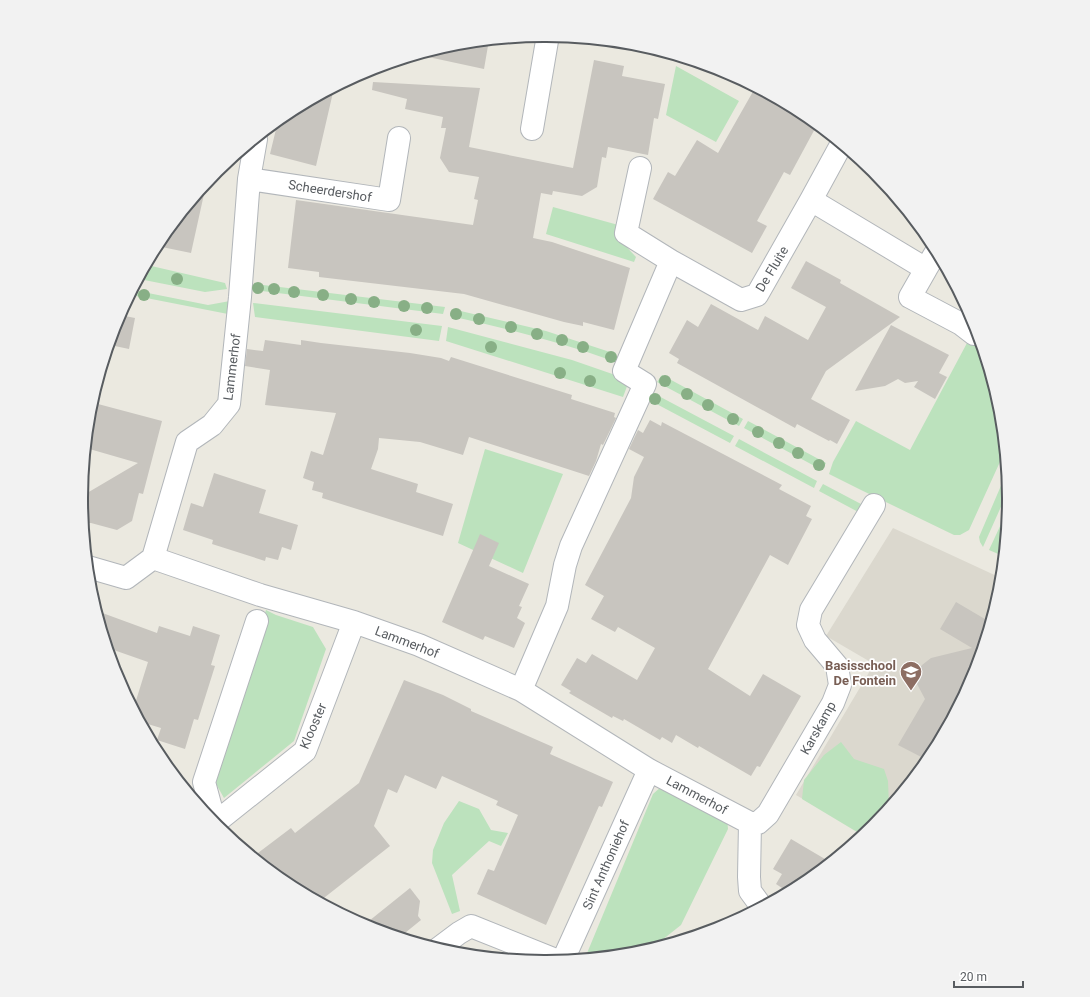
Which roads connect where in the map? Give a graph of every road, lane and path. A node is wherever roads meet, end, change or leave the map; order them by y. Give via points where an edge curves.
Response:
1 (547, 42) edge
2 (532, 129) dead end
3 (399, 138) dead end
4 (255, 146) edge
5 (838, 149) edge
6 (640, 168) dead end
7 (249, 178) junction
8 (811, 200) junction
9 (931, 260) edge
10 (671, 261) junction
11 (969, 330) edge
12 (874, 505) dead end
13 (153, 558) junction
14 (94, 569) edge
15 (257, 621) dead end
16 (354, 622) junction
17 (521, 690) junction
18 (649, 770) junction
19 (212, 810) edge
20 (220, 819) edge
21 (750, 823) junction
22 (758, 902) edge
23 (445, 943) edge
24 (566, 954) edge
25 (543, 955) edge

1 - 2 street
3 - 7 street, Scheerdershof via 389,200
4 - 7 street
5 - 8 street, De Fluite
6 - 10 street, De Fluite via 626,233
7 - 13 street, Lammerhof via 229,404 212,425 187,442
8 - 9 street
8 - 10 street, De Fluite via 757,295 741,300
9 - 11 street via 910,297
10 - 17 street via 624,371 645,384 571,546 557,606
12 - 21 street, Karskamp via 811,610 808,625 815,640 837,666 840,685 833,703 768,814 758,823
13 - 14 street via 126,578
13 - 16 street, Lammerhof via 260,595
15 - 19 street, Klooster via 204,782
16 - 17 street, Lammerhof via 419,645
16 - 20 street, Klooster via 305,751
17 - 18 street, Lammerhof
18 - 21 street, Lammerhof
18 - 24 street, Sint Anthoniehof
21 - 22 street via 750,891
23 - 25 street via 471,926

